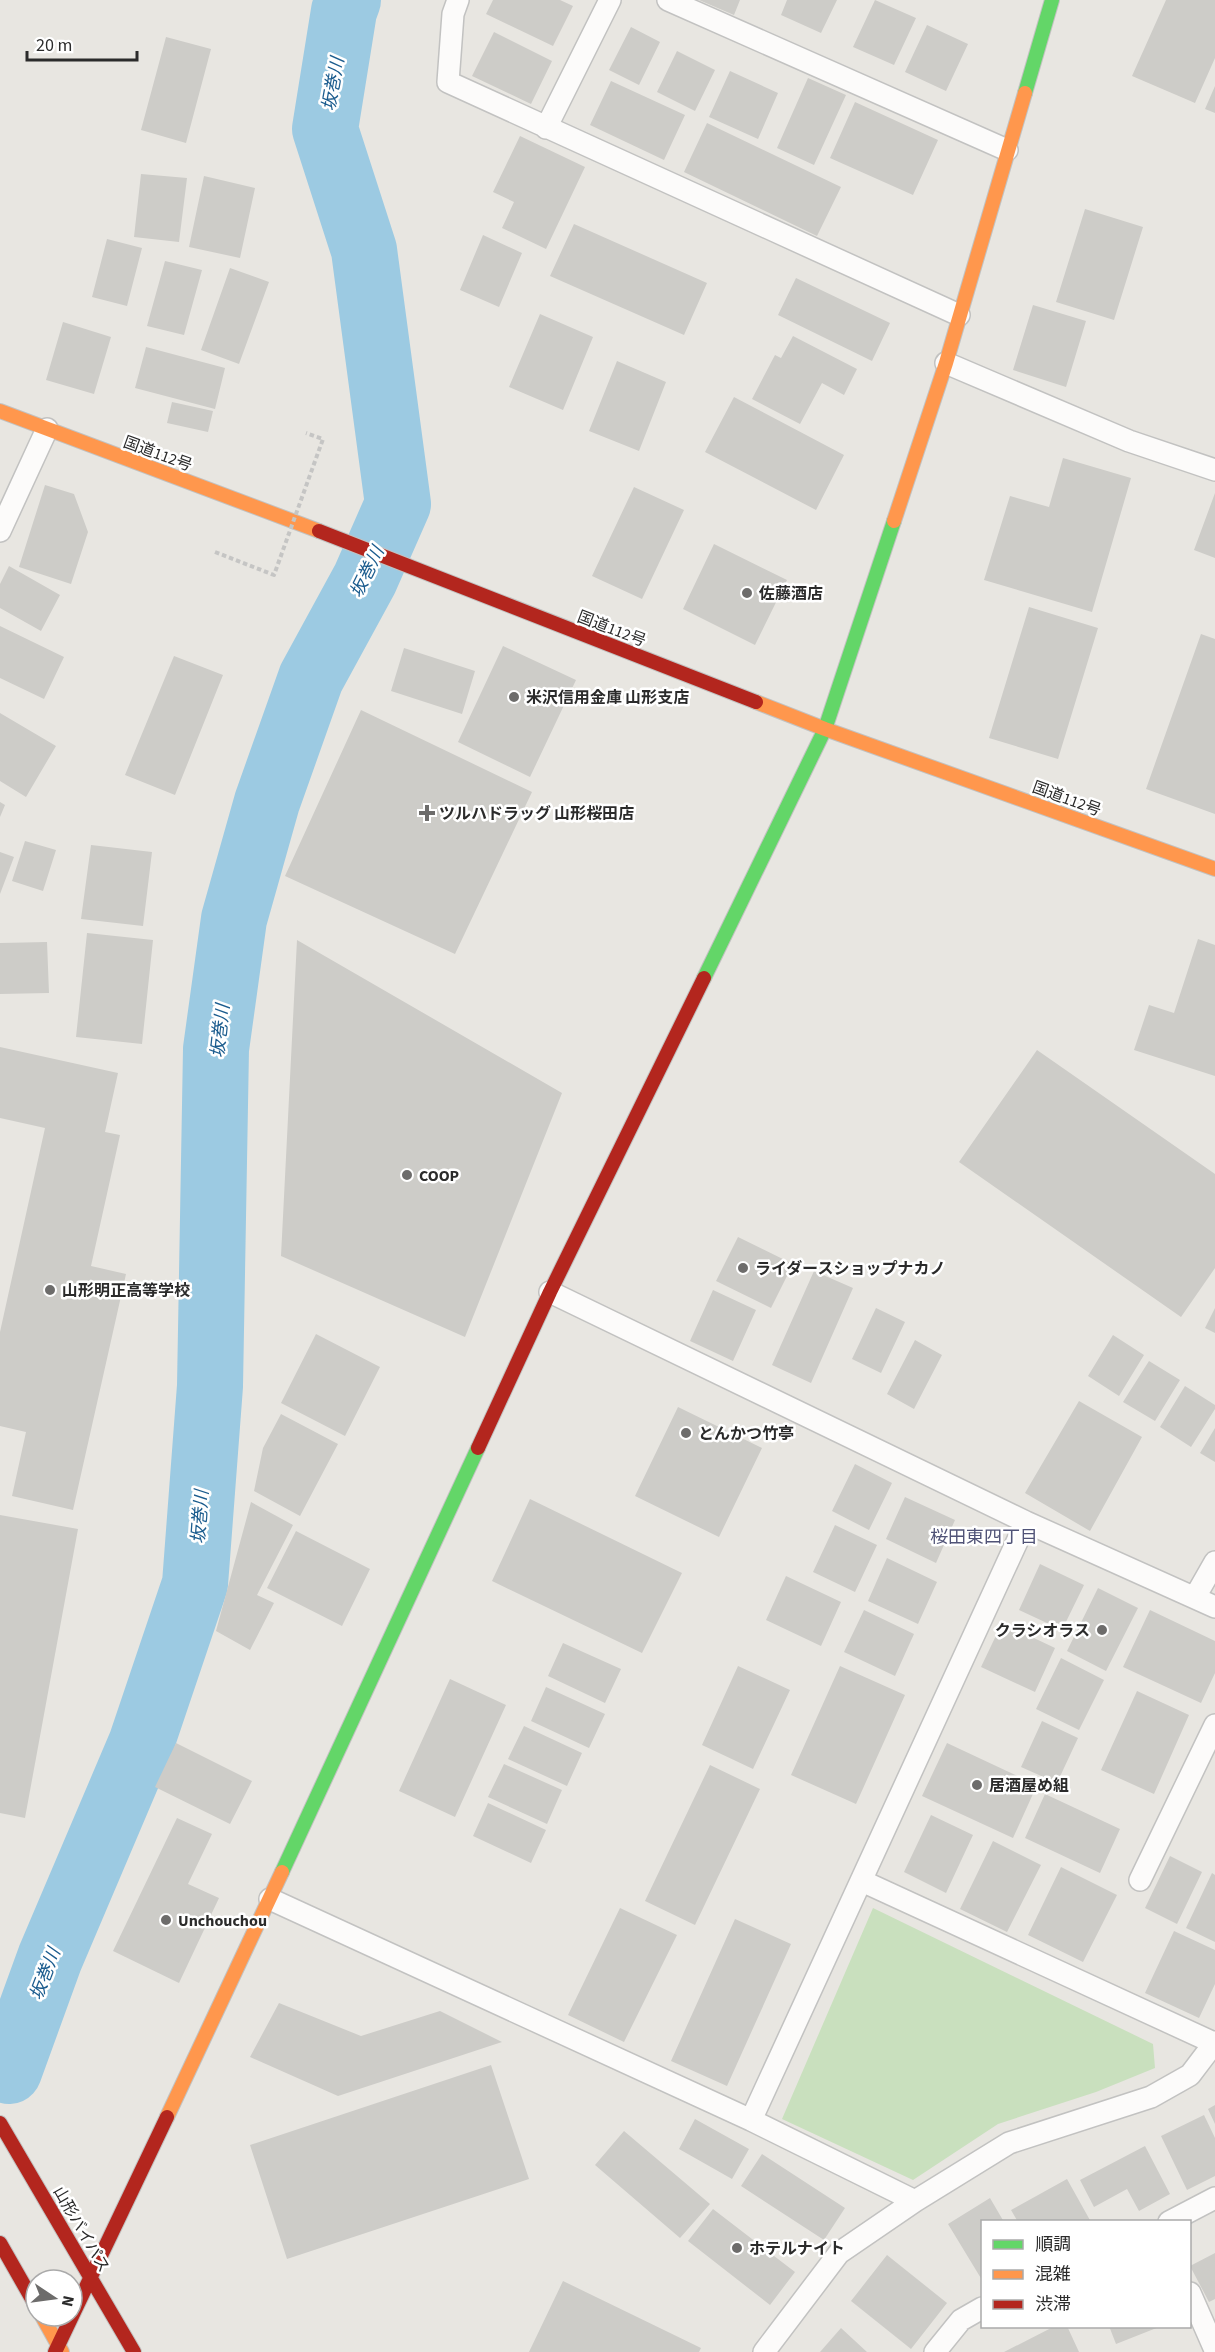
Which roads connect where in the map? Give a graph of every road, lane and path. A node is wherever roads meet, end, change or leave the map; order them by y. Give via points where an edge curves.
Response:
1 (458, 0) edge
2 (610, 0) edge
3 (668, 0) edge
4 (1052, 0) edge
5 (546, 128) junction
6 (1007, 150) junction
7 (959, 315) junction
8 (946, 363) junction
9 (0, 411) edge
10 (47, 429) junction
11 (306, 433) dead end
12 (1215, 470) edge
13 (0, 531) edge
14 (215, 552) dead end
15 (825, 729) junction
16 (1215, 868) edge
17 (550, 1292) junction
18 (1026, 1522) junction
19 (1215, 1562) edge
20 (1195, 1597) junction
21 (1215, 1607) edge
22 (1215, 1725) edge
23 (1140, 1880) dead end
24 (861, 1881) junction
25 (270, 1899) junction
26 (1214, 2043) edge
27 (752, 2120) junction
28 (0, 2122) edge
29 (1215, 2198) edge
30 (915, 2201) junction
31 (1173, 2220) edge
32 (0, 2243) edge
33 (91, 2278) junction
34 (24, 2285) edge
35 (1191, 2295) edge
36 (981, 2309) edge
37 (48, 2328) edge
38 (59, 2350) edge
39 (1215, 2350) edge
40 (134, 2352) edge
41 (764, 2352) edge
42 (935, 2352) edge

1 - 5 lane via 453,14 447,82
2 - 5 lane
3 - 6 lane
4 - 6 main road
5 - 7 lane
6 - 7 main road
7 - 8 main road
8 - 12 lane via 1129,441
8 - 15 main road
9 - 10 main road, 国道112号
10 - 13 lane
10 - 15 main road, 国道112号
11 - 14 path, bridge via 323,439 274,575
15 - 16 main road, 国道112号
15 - 17 main road
17 - 18 lane
17 - 25 main road
18 - 20 lane
18 - 24 lane
19 - 20 lane
20 - 21 lane
22 - 23 lane
24 - 26 lane
24 - 27 lane
25 - 27 lane
25 - 33 main road
26 - 30 lane via 1190,2075 1151,2097 1009,2143
27 - 30 lane
28 - 33 main road, 山形バイパス
29 - 31 lane
30 - 41 lane via 840,2253
32 - 34 main road
33 - 38 main road
33 - 40 main road, 山形バイパス
35 - 39 lane
36 - 42 lane via 961,2320
37 - 38 main road

